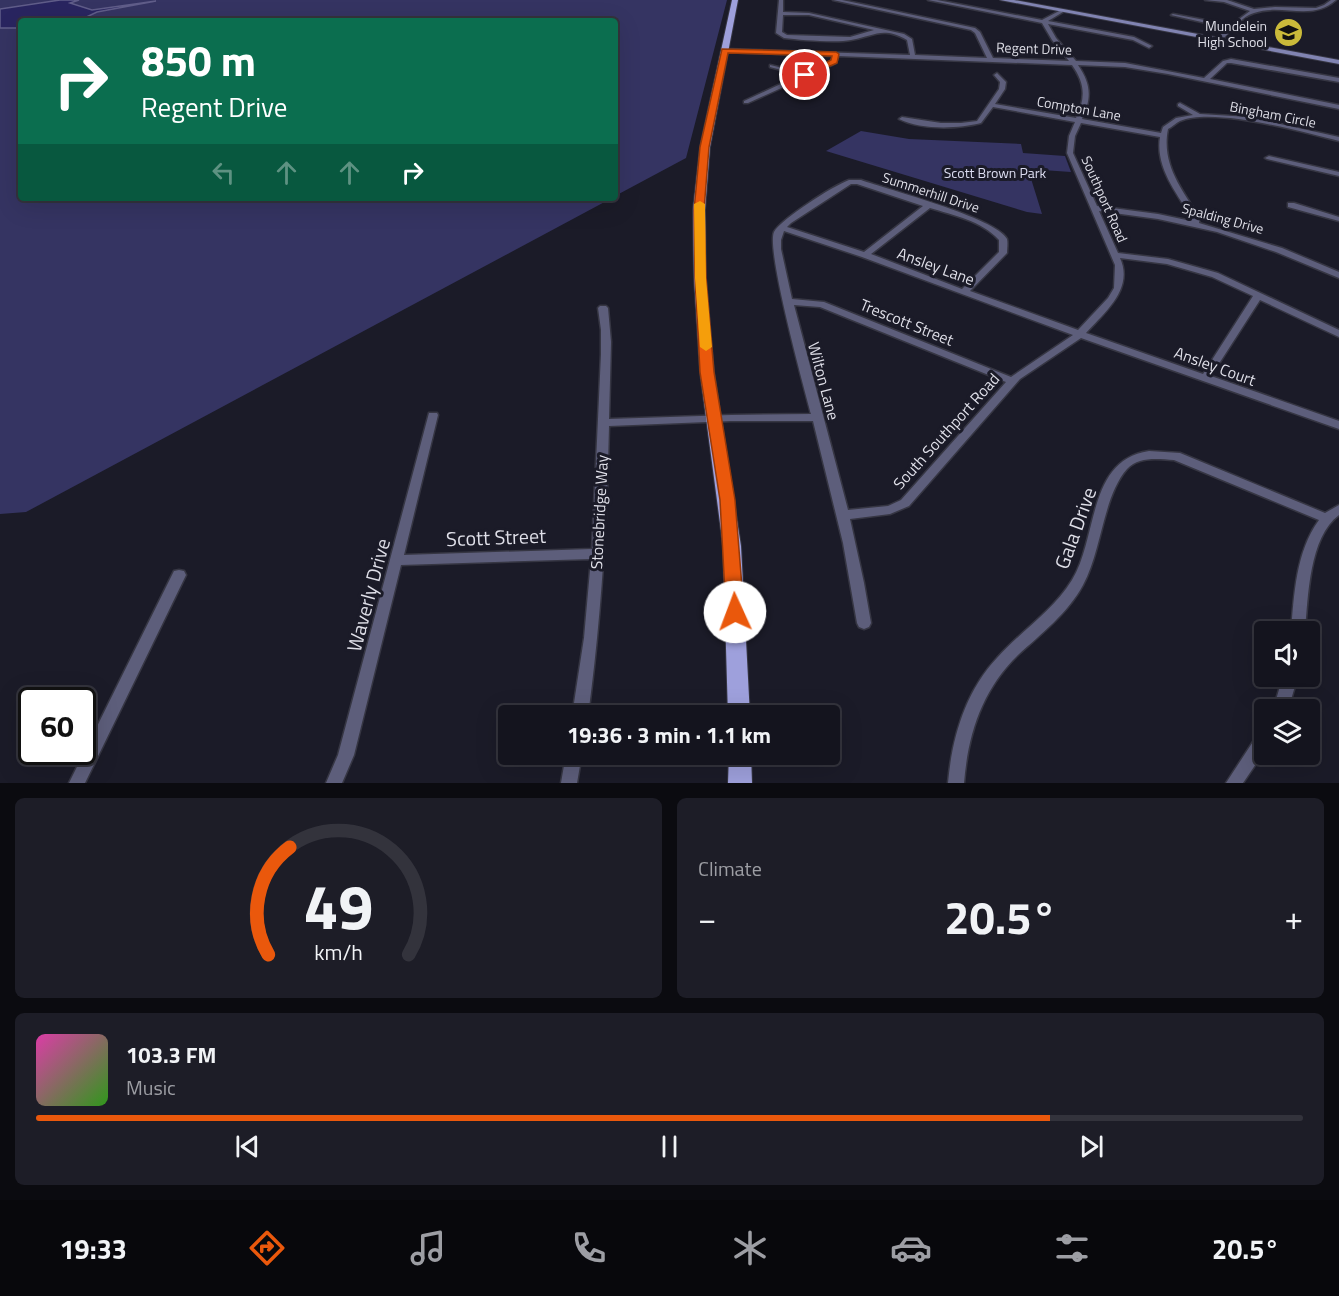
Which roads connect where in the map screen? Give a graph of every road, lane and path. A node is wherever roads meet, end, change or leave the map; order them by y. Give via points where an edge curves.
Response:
1 (735, 0) edge
2 (781, 0) edge
3 (835, 0) edge
4 (930, 0) edge
5 (1003, 0) edge
6 (1207, 0) edge
7 (1334, 0) edge
8 (1223, 1) edge
9 (1310, 10) junction
10 (1061, 11) junction
11 (1254, 11) junction
12 (781, 13) junction
13 (1318, 14) dead end
14 (1173, 15) dead end
15 (1044, 21) junction
16 (1233, 27) junction
17 (880, 30) junction
18 (1218, 40) junction
19 (1149, 46) dead end
20 (725, 51) junction
21 (836, 54) junction
22 (913, 57) junction
23 (992, 60) junction
24 (1339, 62) edge
25 (1072, 63) junction
26 (772, 66) dead end
27 (805, 75) junction
28 (997, 75) dead end
29 (1206, 79) junction
30 (1339, 80) edge
31 (746, 102) dead end
32 (992, 105) junction
33 (1180, 105) dead end
34 (1339, 107) edge
35 (1199, 116) junction
36 (902, 119) dead end
37 (1078, 120) junction
38 (1162, 135) junction
39 (1339, 139) edge
40 (1269, 158) dead end
41 (1339, 174) edge
42 (929, 205) junction
43 (1291, 205) dead end
44 (1094, 208) junction
45 (1339, 219) edge
46 (1195, 223) junction
47 (781, 228) junction
48 (865, 255) junction
49 (1114, 255) junction
50 (1339, 275) edge
51 (964, 292) junction
52 (1258, 296) junction
53 (789, 302) junction
54 (603, 308) dead end
55 (1082, 333) junction
56 (1339, 334) edge
57 (1035, 364) joint
58 (1204, 378) junction
59 (1012, 381) junction
60 (433, 416) dead end
61 (818, 417) junction
62 (716, 419) junction
63 (604, 423) junction
64 (1339, 425) edge
65 (1339, 509) edge
66 (842, 515) junction
67 (1325, 518) junction
68 (596, 554) junction
69 (397, 560) junction
70 (179, 575) dead end
71 (1299, 621) edge
72 (864, 623) dead end
73 (581, 705) edge
74 (739, 705) edge
75 (1254, 754) edge
76 (572, 765) edge
77 (77, 783) edge
78 (334, 783) edge
79 (569, 783) edge
80 (956, 783) edge
81 (1234, 783) edge

1 - 20 main road
2 - 12 street
3 - 23 street via 973,29
4 - 15 street
5 - 10 street
6 - 8 street
7 - 9 street via 1327,8
8 - 11 street
9 - 11 street
9 - 13 street
10 - 15 street
10 - 18 street
11 - 16 street
12 - 17 street via 810,14
12 - 17 street via 779,33 789,38 850,39
14 - 16 street
15 - 19 street via 1134,39
15 - 25 street, Southport Road
16 - 18 street
17 - 22 street via 907,37
18 - 24 street
20 - 21 street, Regent Drive
20 - 62 main road via 705,147 699,210 707,372
21 - 22 street, Regent Drive
21 - 27 street via 834,62
22 - 23 street, Regent Drive
23 - 25 street, Regent Drive
25 - 29 street, Regent Drive via 1138,67
25 - 37 street, Southport Road via 1087,90
26 - 27 street
27 - 31 street
28 - 32 street via 1003,82
29 - 30 street via 1226,62 1238,61
29 - 34 street, Regent Drive
32 - 36 street via 979,122 972,124
32 - 37 street, Compton Lane
33 - 35 street
35 - 38 street, Bingham Circle via 1172,121
35 - 39 street, Bingham Circle via 1250,120
37 - 38 street, Compton Lane
37 - 44 street, Southport Road via 1071,134 1070,153
38 - 46 street via 1165,164 1196,218
40 - 41 street
42 - 47 street, Summerhill Drive via 849,182
42 - 48 street
42 - 51 street, Summerhill Drive via 987,225 1003,240 1000,256
43 - 45 street
44 - 46 street, Spalding Drive
44 - 49 street, Southport Road
46 - 50 street, Spalding Drive via 1264,243
47 - 48 street, Ansley Lane
47 - 53 street, Wilton Lane via 778,249
48 - 51 street, Ansley Lane
49 - 52 street via 1189,267
49 - 55 street, Southport Road via 1119,265 1118,288
51 - 55 street, Ansley Lane
52 - 56 street
52 - 58 street
53 - 59 street, Trescott Street via 822,304
53 - 61 street, Wilton Lane
54 - 63 street, Stonebridge Way
55 - 57 street, Southport Road
55 - 58 street, Ansley Court
57 - 59 street, South Southport Road
58 - 64 street, Ansley Court
59 - 66 street, South Southport Road via 905,503 890,510
60 - 69 street, Waverly Drive
61 - 62 street
61 - 66 street, Wilton Lane
62 - 63 street
62 - 74 main road via 732,546
63 - 68 street, Stonebridge Way
65 - 67 street
66 - 72 street, Wilton Lane
67 - 71 street via 1306,564
67 - 80 street, Gala Drive via 1176,456 1155,454 1125,464 1103,507 1083,573 1063,602 1000,664 975,701 963,733
68 - 69 street, Scott Street
68 - 73 street, Stonebridge Way
69 - 78 street, Waverly Drive via 346,755
70 - 77 street
75 - 81 street
76 - 79 street

